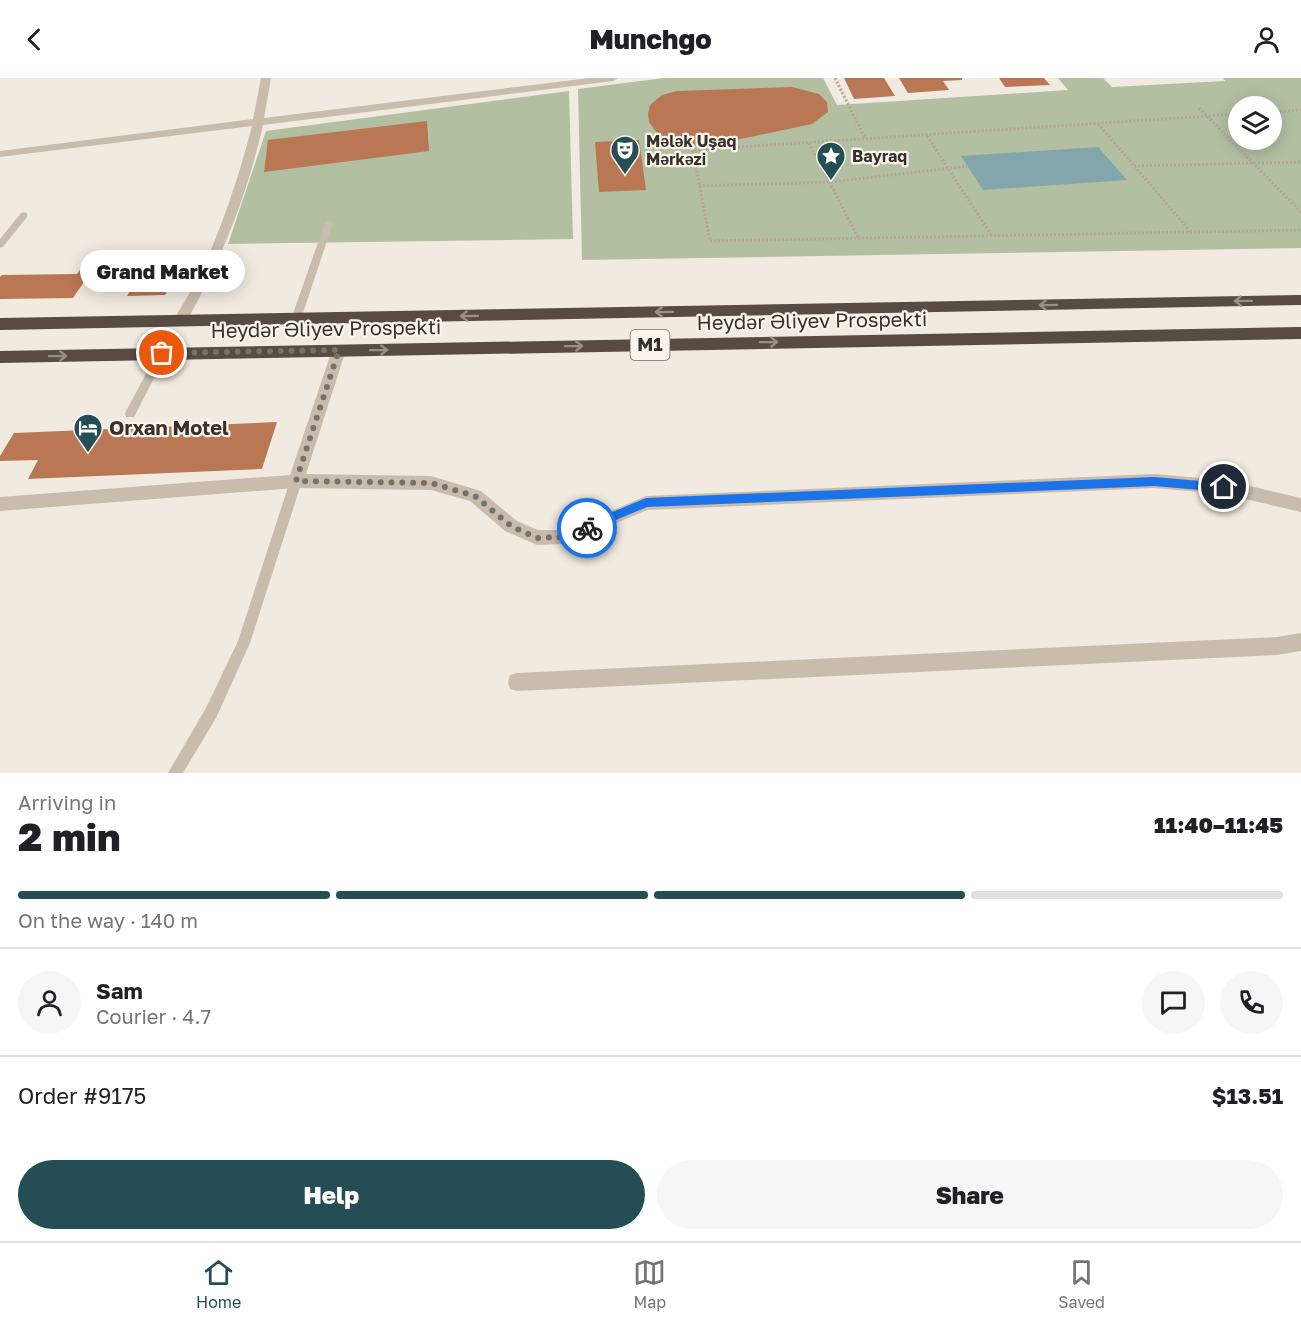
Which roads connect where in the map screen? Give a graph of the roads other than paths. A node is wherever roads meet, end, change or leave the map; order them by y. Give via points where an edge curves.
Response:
1 (266, 78) edge
2 (613, 78) edge
3 (561, 81) edge
4 (260, 122) junction
5 (0, 154) edge
6 (24, 215) dead end
7 (329, 223) dead end
8 (0, 245) edge
9 (1301, 300) edge
10 (296, 319) junction
11 (180, 321) junction
12 (0, 324) edge
13 (1301, 333) edge
14 (339, 350) junction
15 (162, 353) junction
16 (0, 357) edge
17 (130, 414) dead end
18 (296, 481) junction
19 (0, 504) edge
20 (1301, 506) edge
21 (1301, 642) edge
22 (517, 682) dead end
23 (175, 773) edge

1 - 4 street
2 - 3 street
3 - 4 street
4 - 5 street
4 - 11 street via 210,266
6 - 8 lane
7 - 10 lane
9 -> 10 highway, Heydər Əliyev Prospekti / M1
10 - 11 highway, Heydər Əliyev Prospekti / M1
11 - 12 highway, Heydər Əliyev Prospekti / M1
14 -> 13 highway, Heydər Əliyev Prospekti / M1
14 - 15 highway, Heydər Əliyev Prospekti / M1
14 - 18 street
16 -> 15 highway, Heydər Əliyev Prospekti / M1
15 - 17 lane
18 - 19 street
18 - 20 street via 431,483 475,496 511,526 537,538 567,537 646,502 1154,481 1224,487
18 - 23 lane via 244,643 211,713
21 - 22 street

